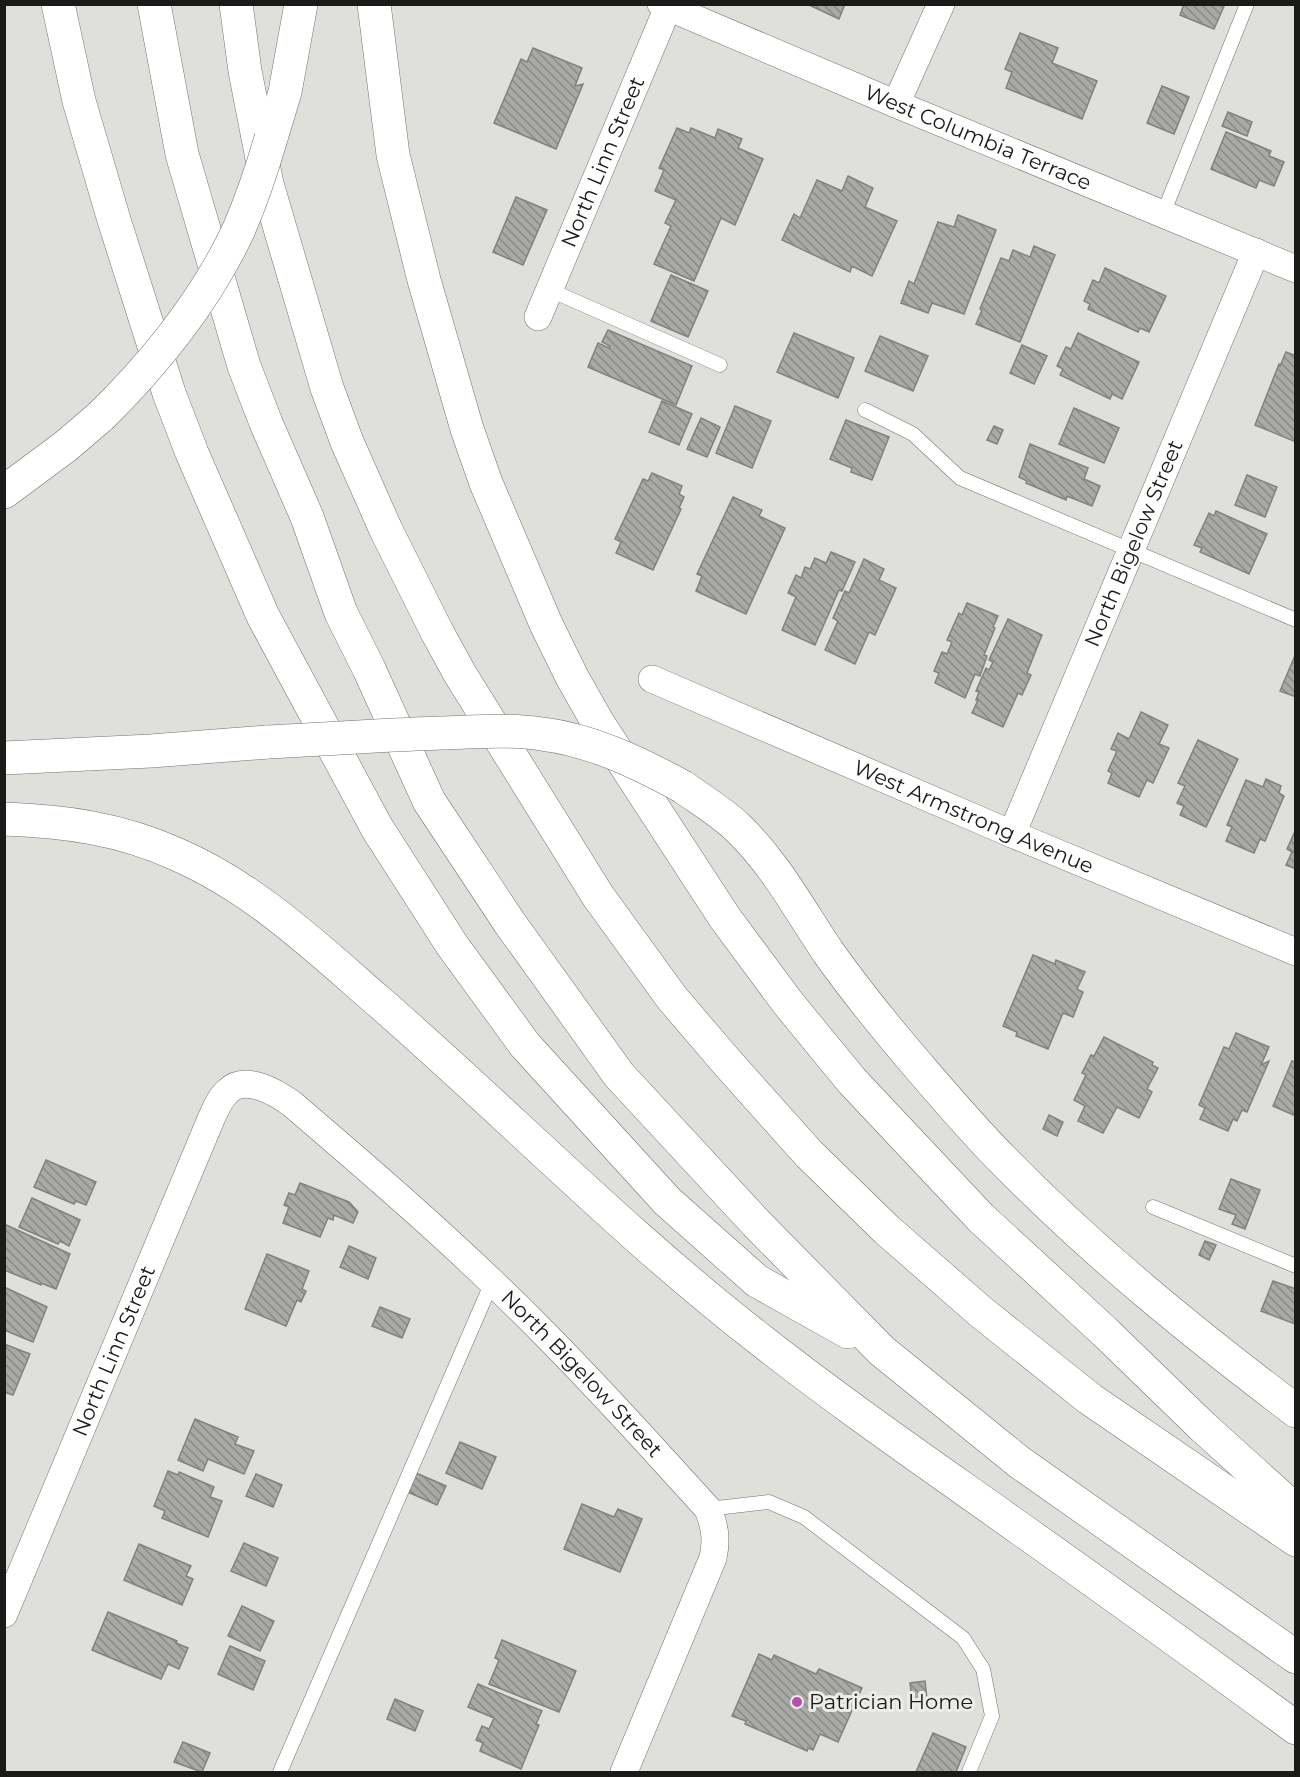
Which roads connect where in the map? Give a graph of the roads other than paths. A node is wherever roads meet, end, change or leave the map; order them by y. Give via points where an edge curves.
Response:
1 (58, 4) edge
2 (154, 4) edge
3 (236, 4) edge
4 (290, 4) edge
5 (301, 4) edge
6 (374, 4) edge
7 (940, 4) edge
8 (1247, 4) edge
9 (664, 6) edge
10 (896, 104) junction
11 (272, 138) junction
12 (1163, 214) junction
13 (1256, 252) junction
14 (1296, 269) edge
15 (550, 290) junction
16 (538, 317) dead end
17 (720, 365) dead end
18 (865, 410) dead end
19 (4, 492) edge
20 (1131, 549) junction
21 (1296, 620) edge
22 (652, 679) dead end
23 (4, 758) edge
24 (4, 819) edge
25 (1012, 834) junction
26 (1296, 952) edge
27 (228, 1091) joint
28 (1153, 1207) dead end
29 (1296, 1266) edge
30 (492, 1282) junction
31 (882, 1351) junction
32 (1296, 1411) edge
33 (708, 1509) junction
34 (1296, 1511) edge
35 (1296, 1540) edge
36 (4, 1614) edge
37 (1296, 1657) edge
38 (1296, 1728) edge
39 (280, 1773) edge
40 (624, 1773) edge
41 (969, 1773) edge

1 - 31 highway via 79,101 104,188 192,453 263,616 377,828 452,945 525,1045 667,1201 757,1281
2 - 31 highway via 182,154 244,366 307,517 341,613 429,801 509,922 619,1075
3 - 35 highway via 267,184 327,388 360,473 460,674 598,896 672,998 724,1060 809,1154 888,1230 981,1312 1090,1398
4 - 11 highway
5 - 11 highway
6 - 34 highway via 393,155 467,429 546,624 598,723 718,909 852,1081 981,1218
7 - 10 street
8 - 12 lane
9 - 10 street, West Columbia Terrace
9 - 15 street, North Linn Street
10 - 12 street, West Columbia Terrace
11 - 19 highway, bridge via 254,191 221,263 162,347 101,416
12 - 13 street, West Columbia Terrace
13 - 14 street, West Columbia Terrace
13 - 20 street, North Bigelow Street
15 - 16 street, North Linn Street
15 - 17 lane
18 - 20 lane via 913,434 960,478
20 - 21 lane
20 - 25 street, North Bigelow Street
22 - 25 street, West Armstrong Avenue
23 - 32 highway, bridge via 477,732 543,734 590,744 635,762 683,787 736,826 751,842 783,881 828,952 870,1007 1002,1160 1173,1315
24 - 38 highway via 73,823 132,837 178,854 236,886 302,935 662,1258 762,1341
25 - 26 street, West Armstrong Avenue
27 - 30 street, North Bigelow Street via 253,1085 279,1094
27 - 36 street, North Linn Street via 211,1119
28 - 29 lane
30 - 33 street, North Bigelow Street
30 - 39 lane
31 - 37 highway via 1019,1462
33 - 40 street, North Bigelow Street via 717,1540 713,1558
33 - 41 lane via 769,1502 804,1516 963,1638 983,1669 992,1716

